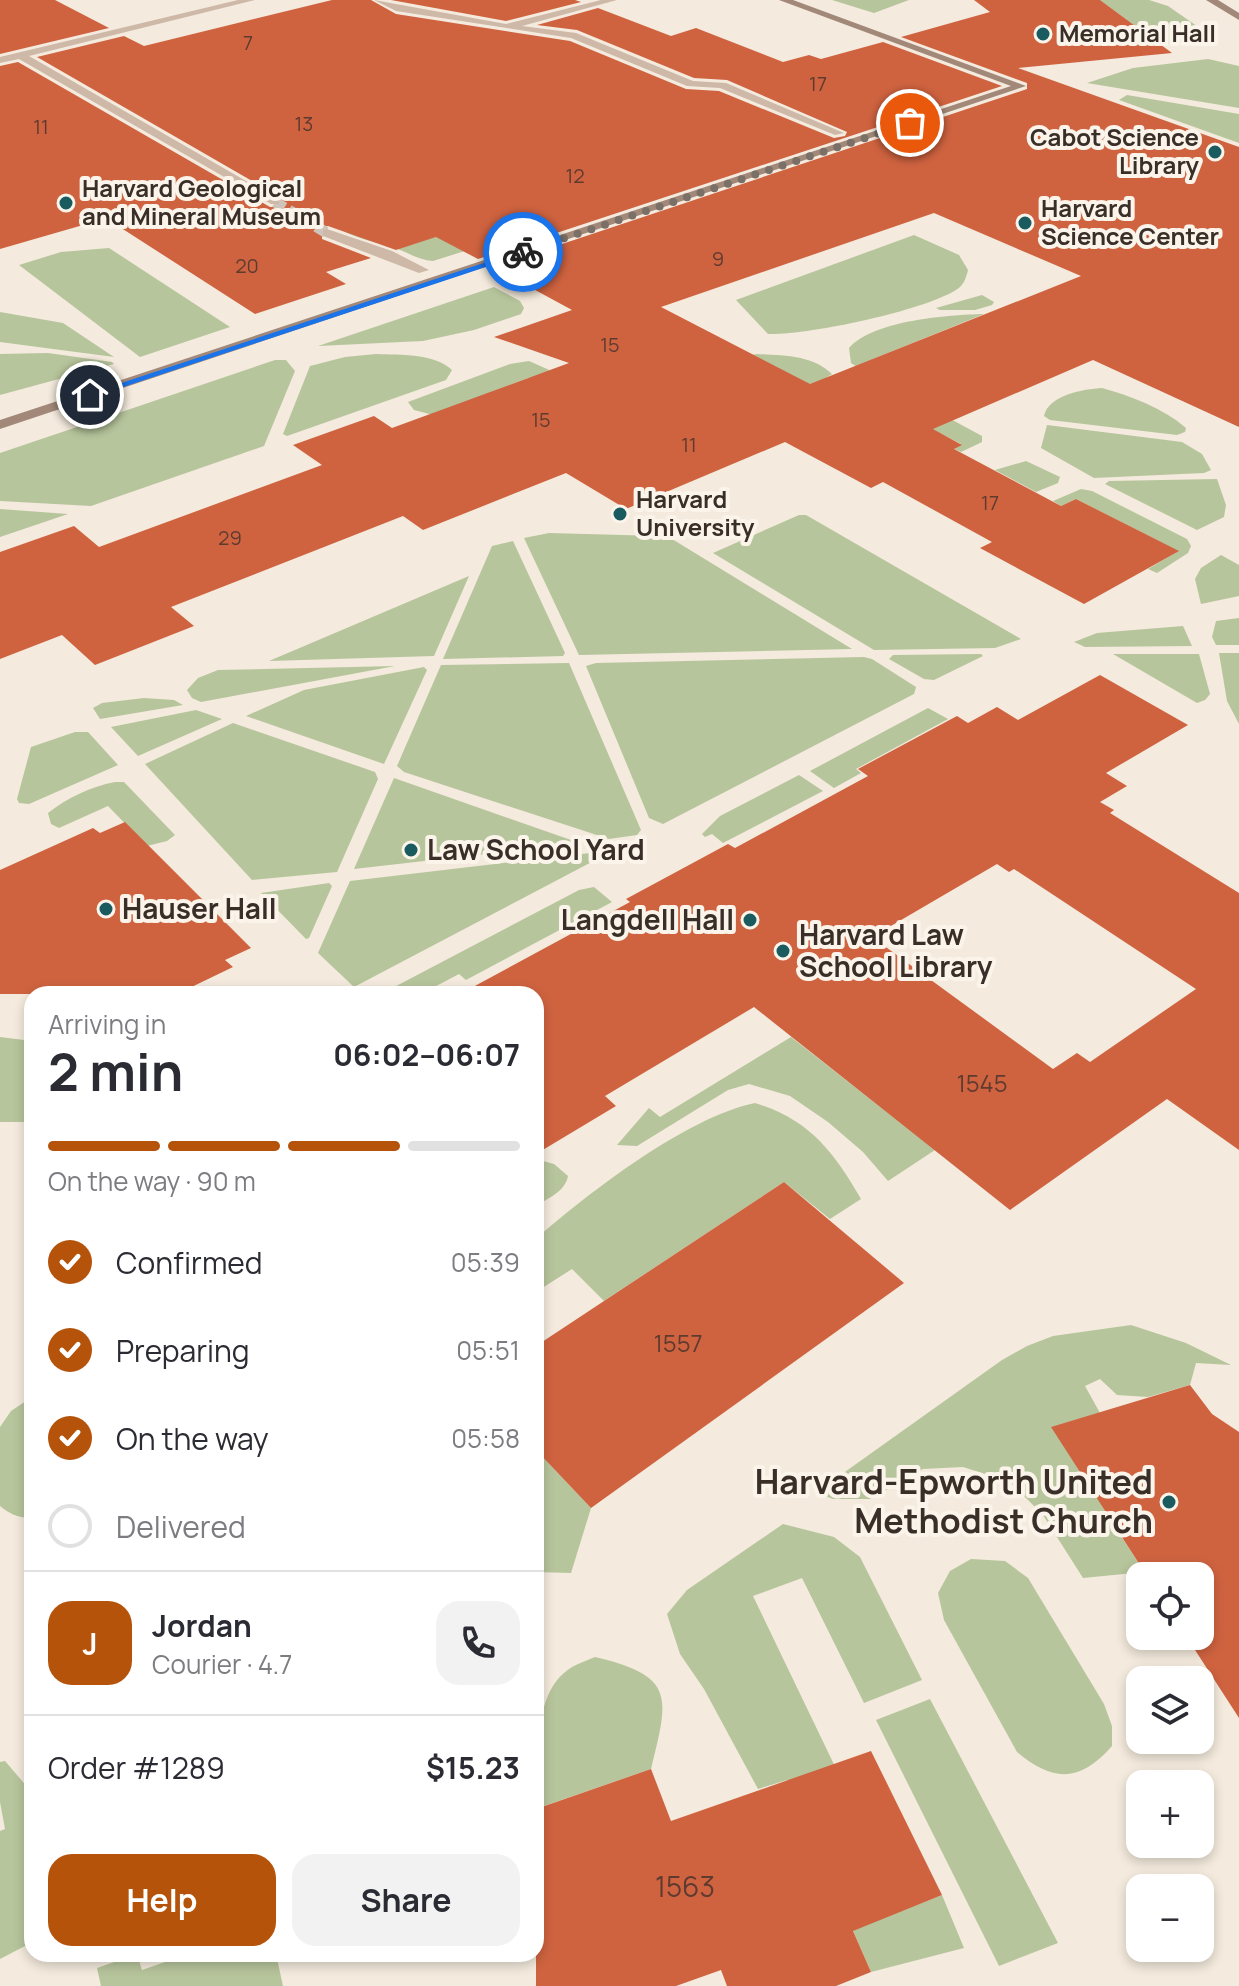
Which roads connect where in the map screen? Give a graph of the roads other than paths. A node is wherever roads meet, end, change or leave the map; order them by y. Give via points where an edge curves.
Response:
1 (250, 0) edge
2 (379, 0) edge
3 (612, 0) edge
4 (784, 0) edge
5 (1211, 0) edge
6 (1239, 17) edge
7 (506, 27) junction
8 (20, 55) junction
9 (0, 60) edge
10 (839, 133) dead end
11 (275, 202) tunnel mouth
12 (327, 233) tunnel mouth
13 (423, 270) dead end
14 (0, 425) edge

1 - 8 street
2 - 7 street via 396,8
3 - 7 street
4 - 14 street via 1021,86
5 - 6 street
7 - 10 street via 573,35 691,84 722,85
8 - 9 street
8 - 11 street
12 - 13 street via 392,253

